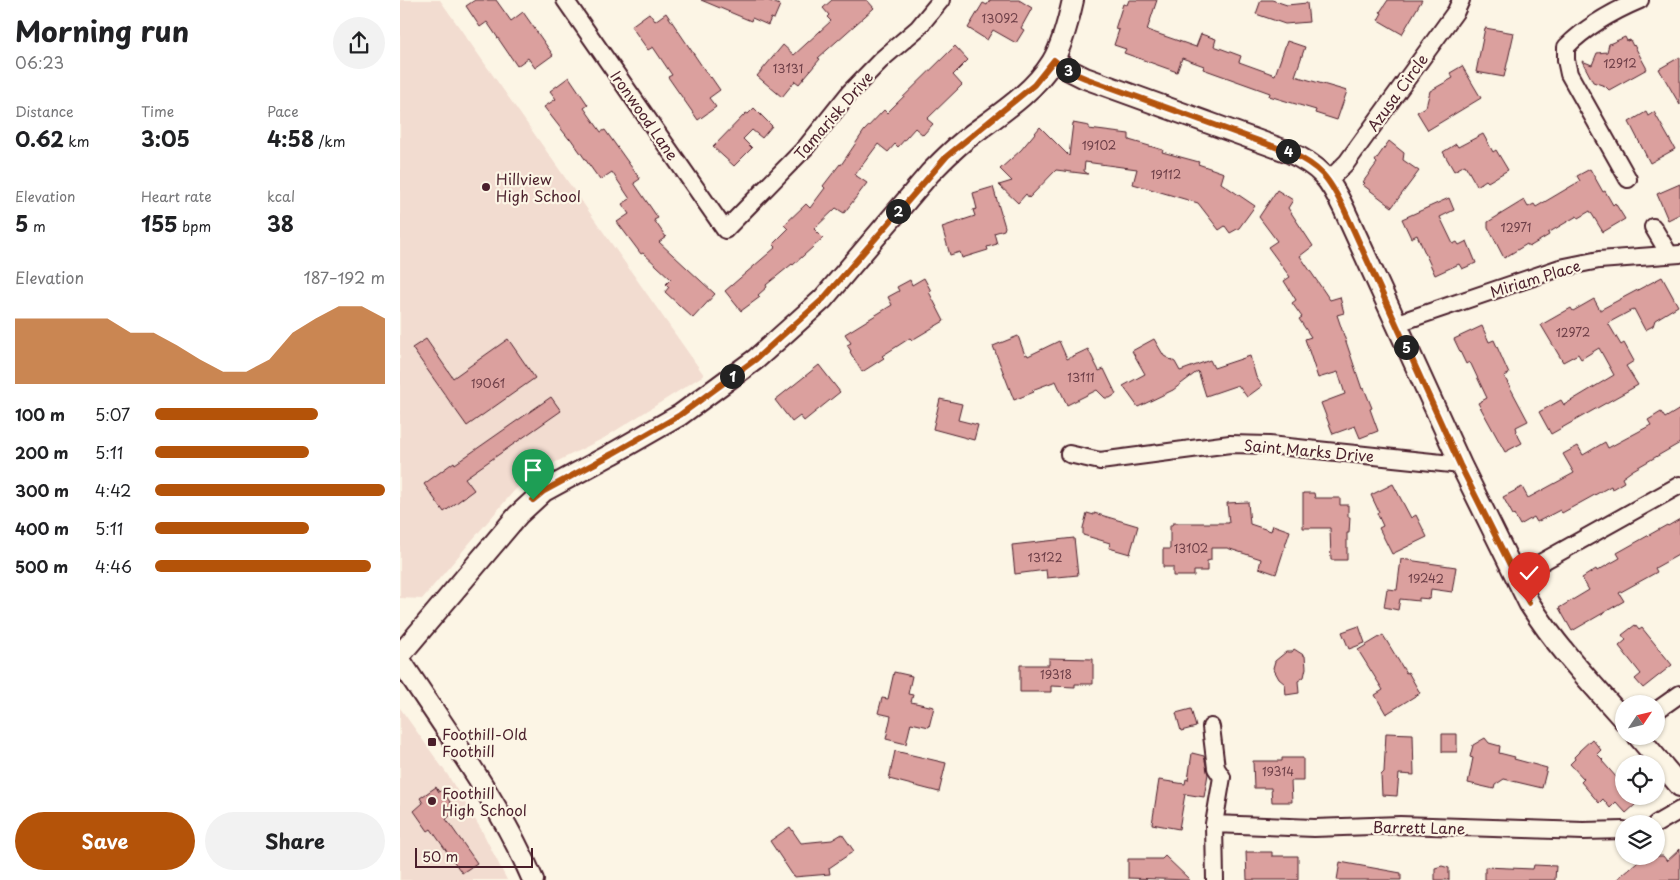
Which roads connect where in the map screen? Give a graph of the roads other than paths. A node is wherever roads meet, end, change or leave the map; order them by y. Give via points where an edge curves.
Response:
1 (564, 0) edge
2 (941, 0) edge
3 (1073, 0) edge
4 (1462, 0) edge
5 (1640, 0) edge
6 (1054, 60) junction
7 (1628, 179) dead end
8 (1329, 180) junction
9 (1653, 227) dead end
10 (725, 230) joint
11 (1675, 254) edge
12 (1396, 324) junction
13 (1069, 454) dead end
14 (1460, 465) junction
15 (1680, 485) edge
16 (1515, 577) junction
17 (400, 655) edge
18 (400, 660) edge
19 (1680, 694) edge
20 (1665, 705) edge
21 (1615, 709) edge
22 (1211, 727) dead end
23 (1646, 745) edge
24 (1680, 786) edge
25 (1680, 810) edge
26 (1665, 820) edge
27 (1214, 824) junction
28 (1615, 830) edge
29 (533, 880) edge
30 (1215, 880) edge

1 - 10 street, Ironwood Lane
2 - 10 street, Tamarisk Drive via 918,28 850,92 806,147
3 - 6 street
4 - 8 street, Azusa Circle via 1347,162
5 - 7 street via 1577,36 1566,47 1569,74
6 - 8 street via 1066,70 1085,78 1289,152 1311,163
6 - 17 street via 1024,94 947,156 823,299 756,359 680,415 533,500
8 - 12 street
9 - 11 street
11 - 12 street, Miriam Place via 1599,260 1560,268
12 - 14 street
13 - 14 street, Saint Marks Drive via 1100,461 1230,444 1269,445
14 - 16 street
15 - 16 street
16 - 21 street via 1542,624
18 - 29 street via 492,799
19 - 20 street
22 - 27 street via 1216,768 1222,777
23 - 24 street
25 - 26 street
27 - 28 street, Barrett Lane
27 - 30 street

